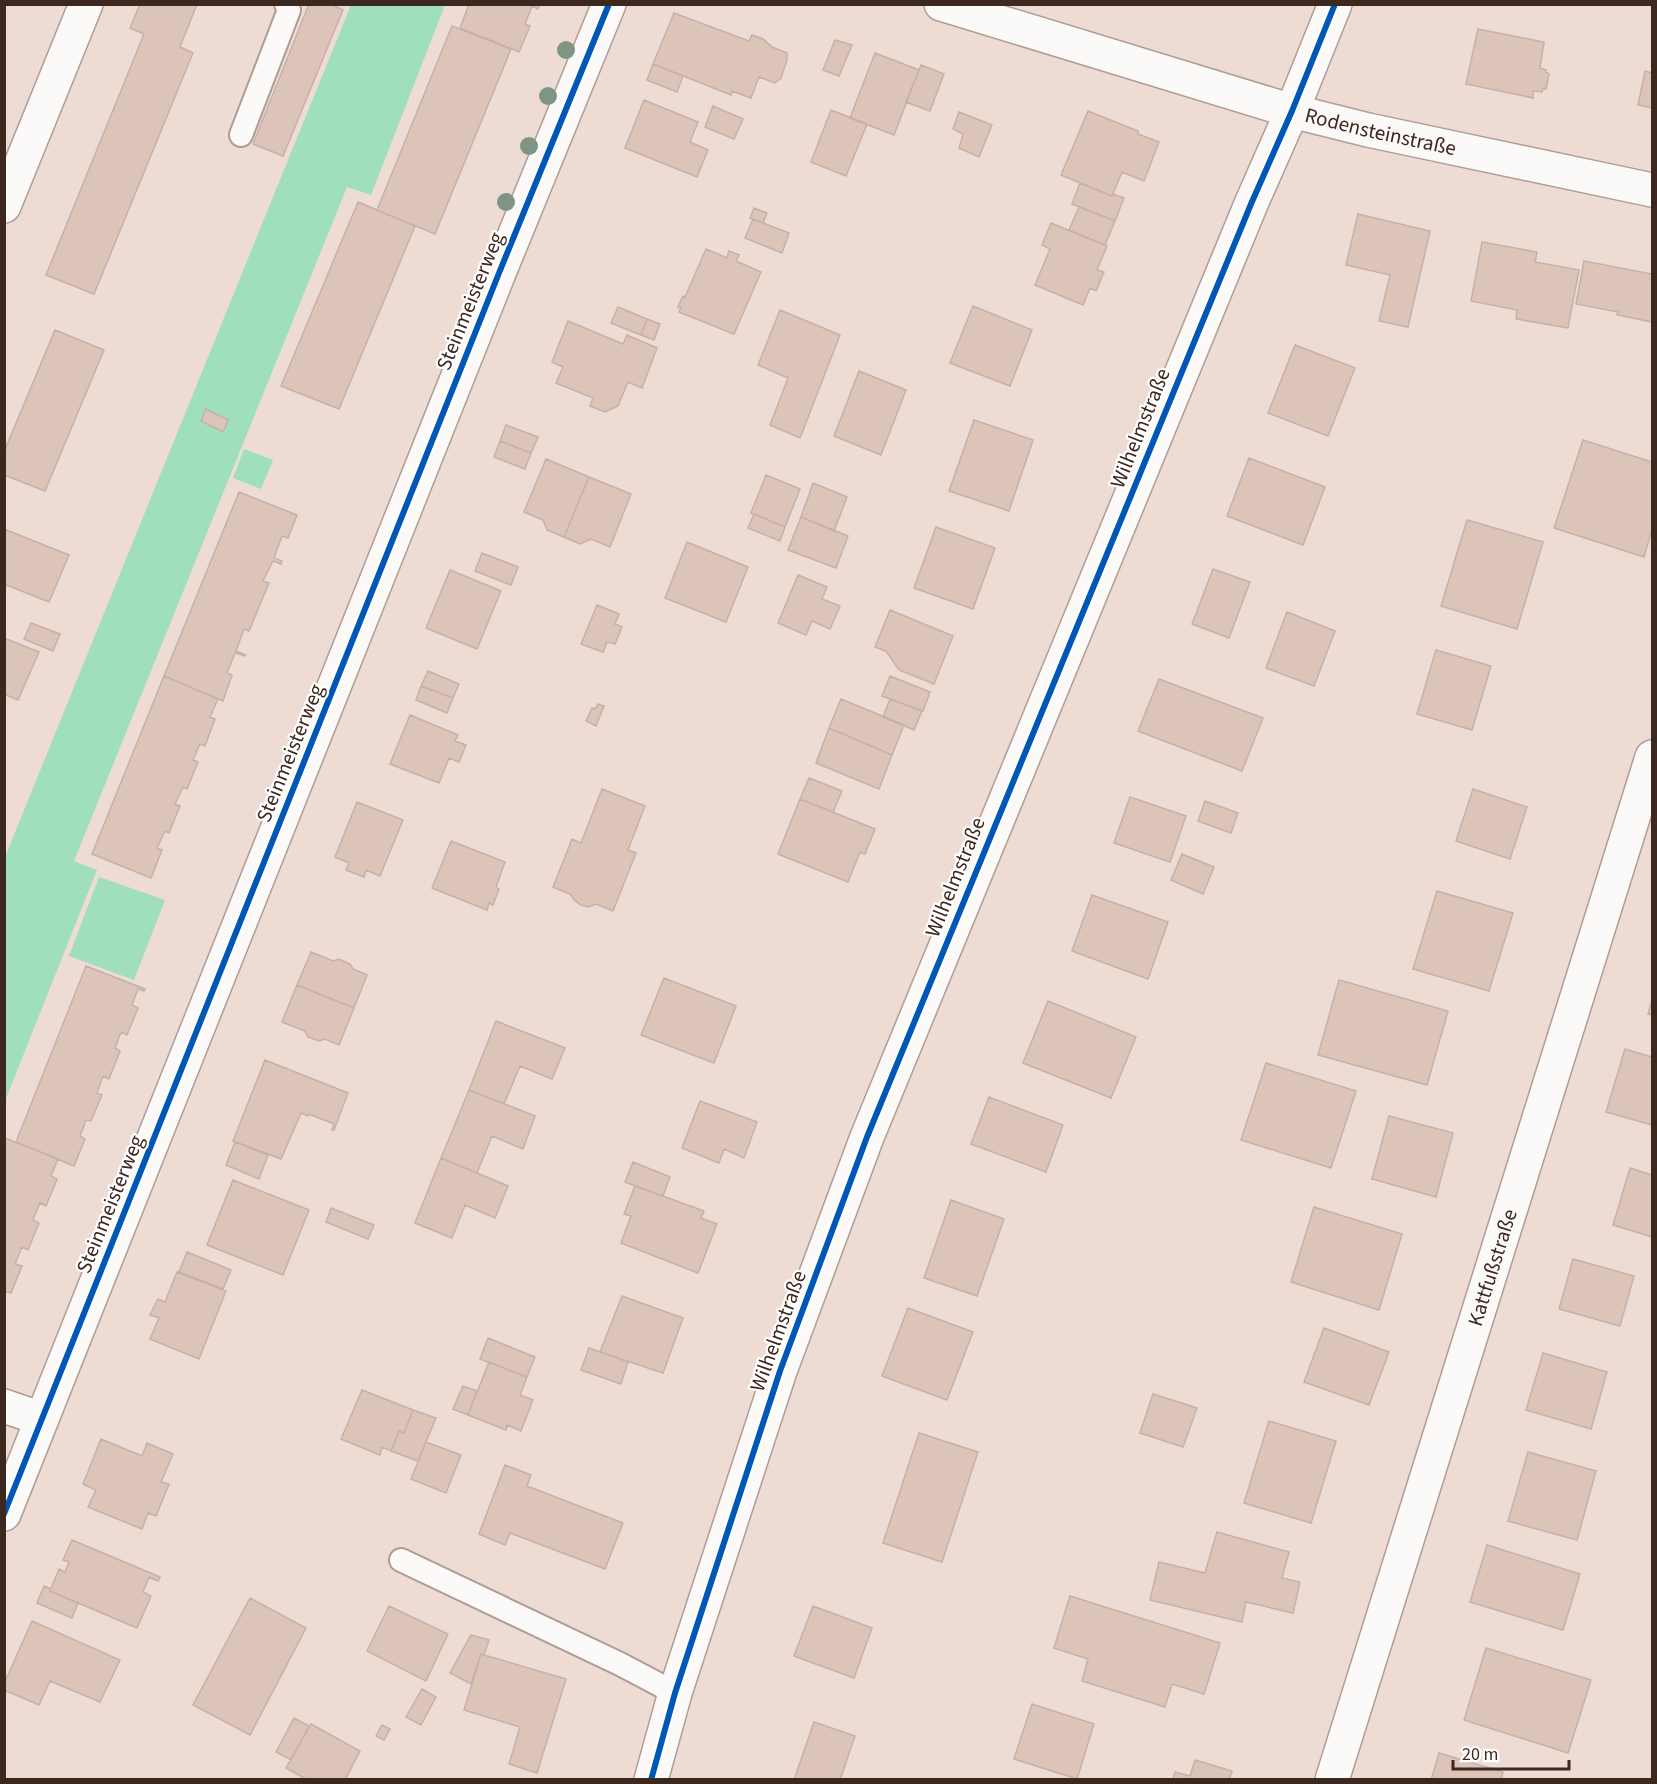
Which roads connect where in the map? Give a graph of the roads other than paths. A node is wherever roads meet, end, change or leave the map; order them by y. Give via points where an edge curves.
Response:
1 (86, 4) edge
2 (286, 4) edge
3 (609, 4) edge
4 (941, 4) edge
5 (1335, 4) edge
6 (1292, 111) junction
7 (241, 135) dead end
8 (1653, 190) edge
9 (4, 206) edge
10 (1653, 757) edge
11 (4, 1406) edge
12 (42, 1419) junction
13 (4, 1514) edge
14 (400, 1560) dead end
15 (675, 1693) junction
16 (651, 1779) edge
17 (1332, 1779) edge

1 - 9 street
2 - 7 lane via 289,10
3 - 12 street, Steinmeisterweg
4 - 6 street, Rodensteinstraße
5 - 6 street, Wilhelmstraße
6 - 8 street, Rodensteinstraße
6 - 15 street, Wilhelmstraße via 867,1137 780,1371
10 - 17 street, Kattfußstraße
11 - 12 street
12 - 13 street, Steinmeisterweg
14 - 15 lane
15 - 16 street, Wilhelmstraße

